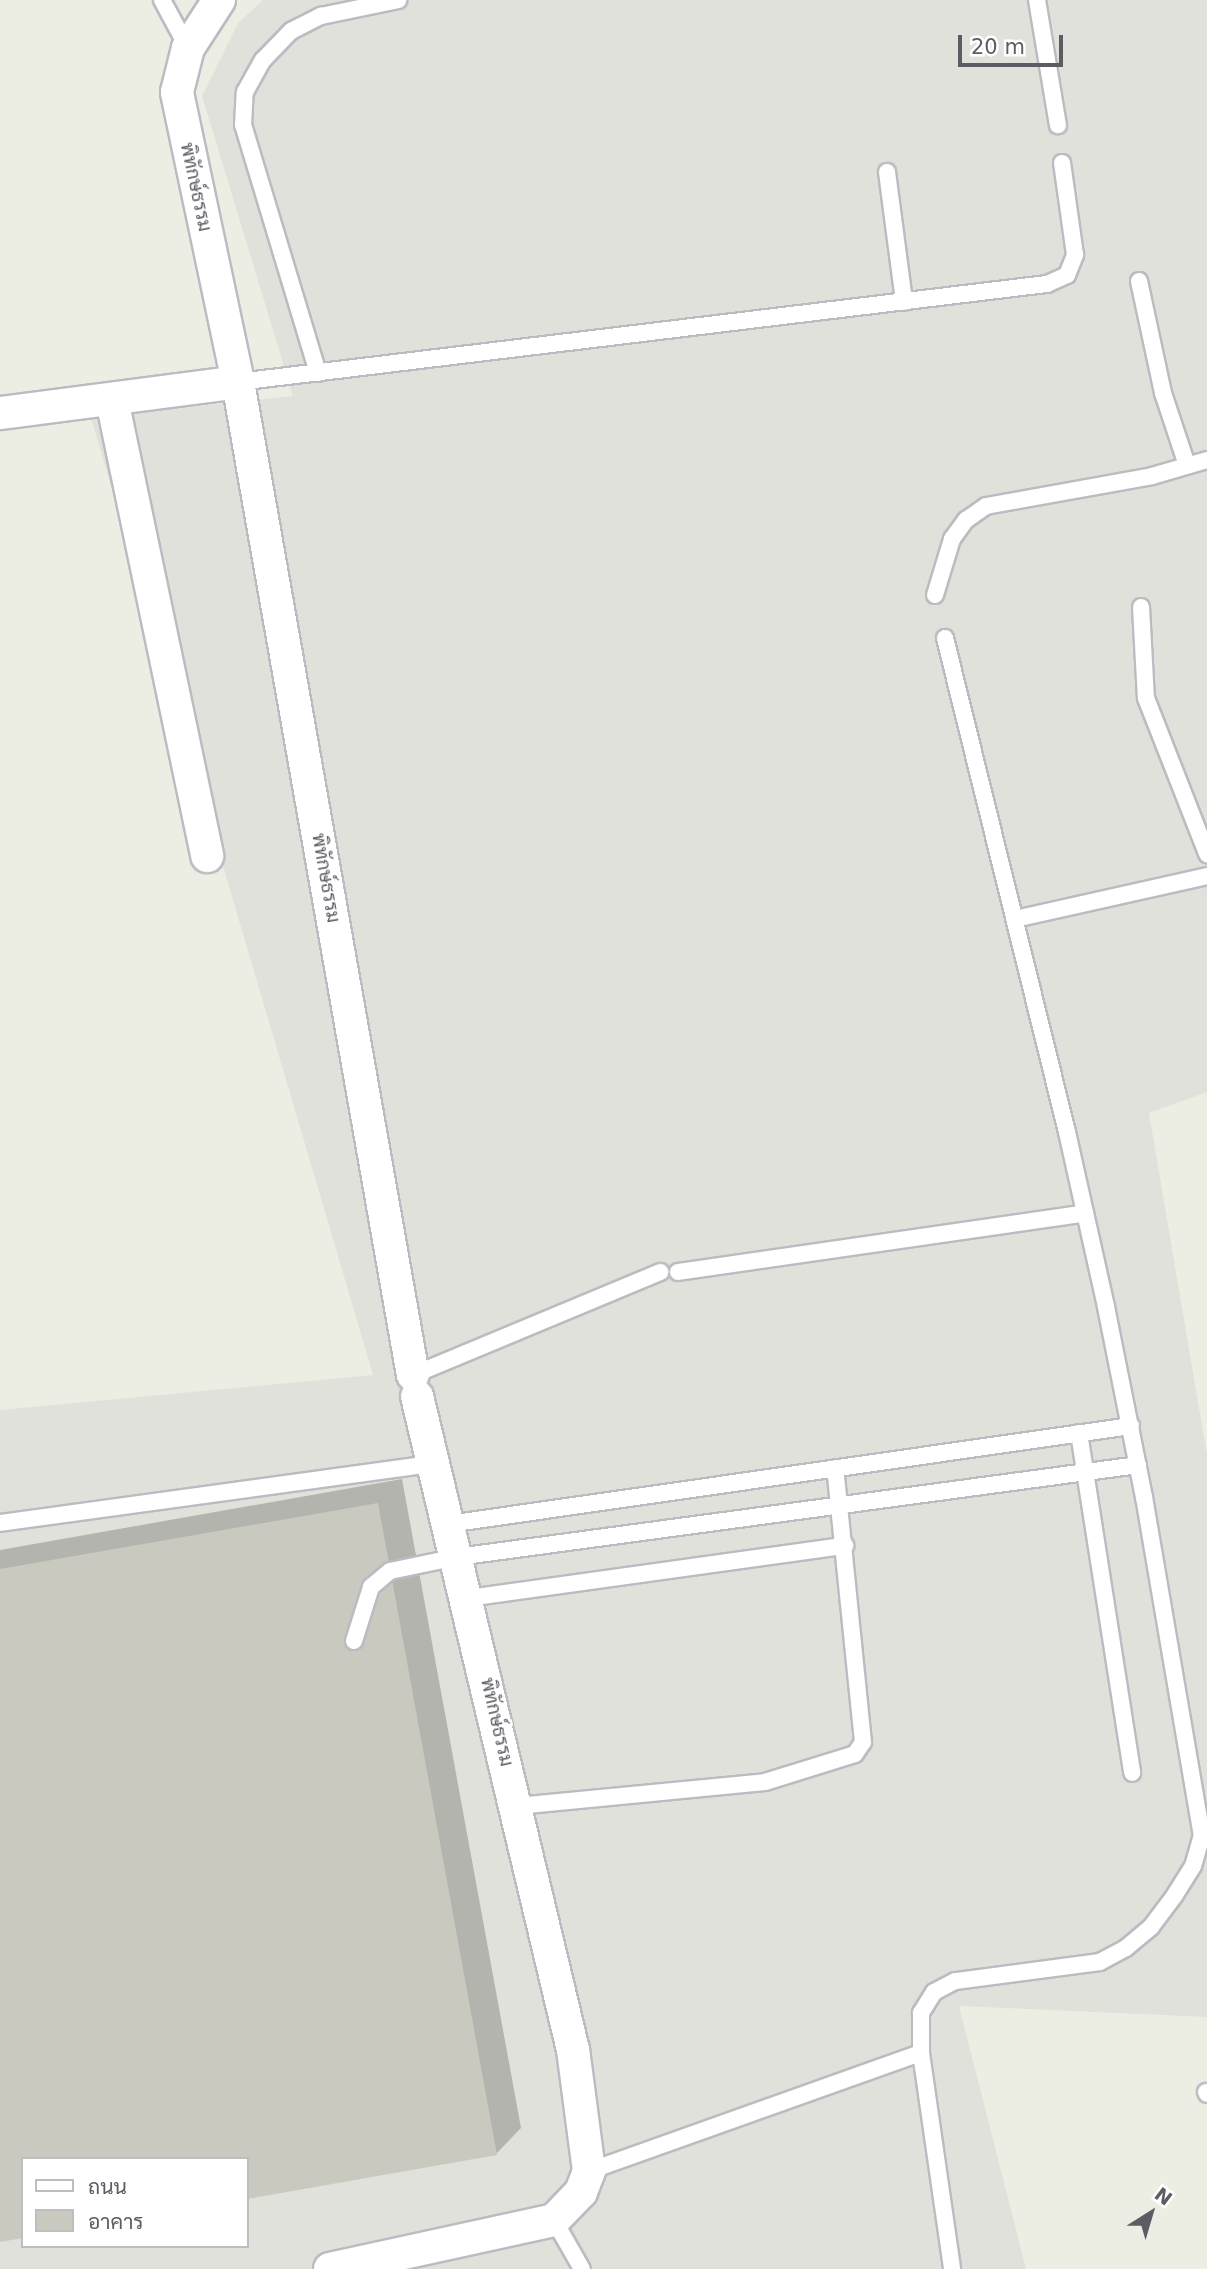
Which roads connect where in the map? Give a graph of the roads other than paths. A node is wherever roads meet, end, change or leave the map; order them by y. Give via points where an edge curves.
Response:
1 (162, 0) edge
2 (219, 0) edge
3 (398, 0) edge
4 (1037, 0) edge
5 (188, 48) junction
6 (1058, 125) dead end
7 (1062, 163) dead end
8 (887, 172) dead end
9 (1139, 281) dead end
10 (904, 302) junction
11 (317, 373) junction
12 (238, 382) junction
13 (112, 400) junction
14 (0, 413) edge
15 (1207, 460) edge
16 (1187, 465) junction
17 (935, 595) dead end
18 (1141, 607) dead end
19 (945, 638) dead end
20 (1207, 854) edge
21 (207, 856) dead end
22 (1207, 876) edge
23 (1015, 919) junction
24 (1085, 1213) junction
25 (660, 1272) dead end
26 (677, 1272) dead end
27 (415, 1386) junction
28 (1131, 1426) junction
29 (1079, 1433) junction
30 (432, 1464) junction
31 (1138, 1465) junction
32 (835, 1468) junction
33 (1084, 1472) junction
34 (841, 1504) junction
35 (0, 1523) edge
36 (448, 1524) junction
37 (845, 1546) junction
38 (457, 1557) junction
39 (468, 1598) junction
40 (354, 1641) dead end
41 (1132, 1773) dead end
42 (517, 1806) junction
43 (921, 2053) junction
44 (589, 2171) junction
45 (554, 2220) junction
46 (330, 2269) edge
47 (582, 2269) edge
48 (951, 2269) edge

1 - 5 lane
2 - 5 street, พิทักษ์ธรรม
3 - 11 lane via 321,16 291,31 263,60 245,92 243,125
4 - 6 lane
5 - 12 street, พิทักษ์ธรรม via 177,92
7 - 10 lane via 1075,255 1067,275 1047,284
8 - 10 lane
9 - 16 lane via 1163,393
10 - 11 lane
11 - 12 lane
12 - 13 street
12 - 27 street, พิทักษ์ธรรม
13 - 14 street
13 - 21 street
15 - 16 lane
16 - 17 lane via 986,506 966,520 952,539
18 - 20 lane via 1146,698
19 - 23 lane
22 - 23 lane
23 - 24 lane
24 - 26 lane
24 - 28 lane
25 - 27 lane
27 - 30 street, พิทักษ์ธรรม
28 - 29 lane
28 - 31 lane
29 - 32 lane
29 - 33 lane
30 - 35 lane
30 - 36 street, พิทักษ์ธรรม
31 - 33 lane
31 - 43 lane via 1202,1835 1193,1866 1151,1927 1100,1962 955,1981 934,1992 921,2013
32 - 34 lane
32 - 36 lane
33 - 34 lane
33 - 41 lane
34 - 37 lane
34 - 38 lane
36 - 38 street, พิทักษ์ธรรม
37 - 39 lane
37 - 42 lane via 863,1742 855,1754 765,1782
38 - 39 street, พิทักษ์ธรรม
38 - 40 lane via 390,1572 371,1587
39 - 42 street, พิทักษ์ธรรม
42 - 44 street, พิทักษ์ธรรม via 573,2050
43 - 44 lane
43 - 48 lane
44 - 45 street via 581,2192
45 - 46 street
45 - 47 lane

